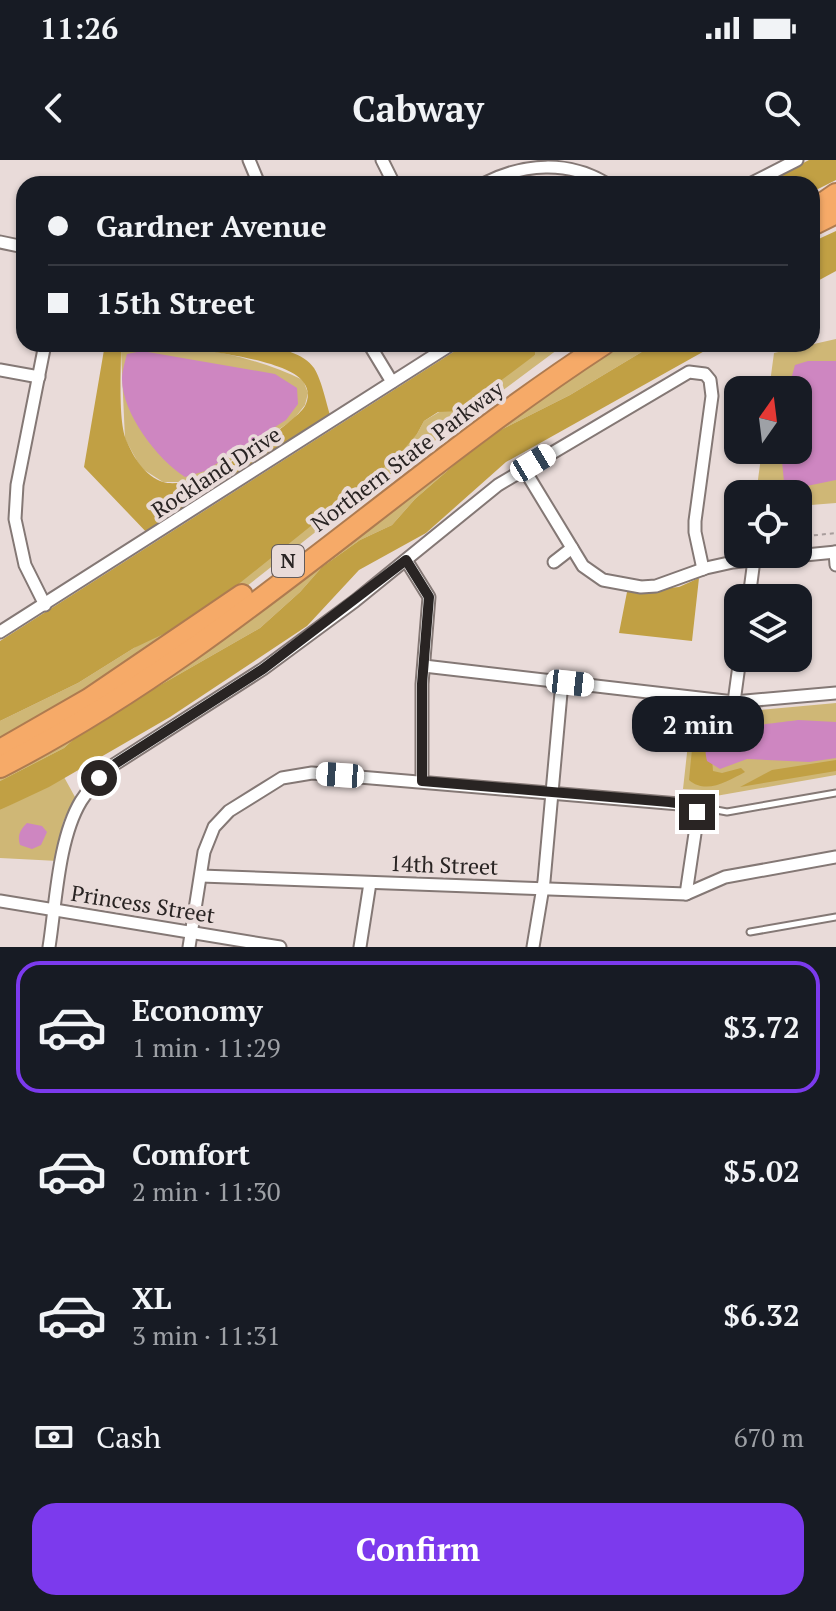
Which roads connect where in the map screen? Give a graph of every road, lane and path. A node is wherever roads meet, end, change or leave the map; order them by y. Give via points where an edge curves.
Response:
1 (797, 160) edge
2 (500, 176) edge
3 (594, 176) edge
4 (766, 176) edge
5 (44, 352) edge
6 (374, 352) edge
7 (439, 352) edge
8 (569, 352) edge
9 (592, 352) edge
10 (0, 370) edge
11 (39, 377) junction
12 (392, 382) junction
13 (524, 469) junction
14 (836, 533) edge
15 (828, 534) junction
16 (812, 535) edge
17 (572, 548) junction
18 (834, 553) edge
19 (812, 555) edge
20 (406, 560) junction
21 (554, 562) dead end
22 (724, 564) edge
23 (703, 569) junction
24 (45, 605) junction
25 (0, 632) edge
26 (424, 666) junction
27 (738, 672) edge
28 (562, 682) junction
29 (836, 693) edge
30 (734, 702) junction
31 (0, 750) edge
32 (0, 767) edge
33 (422, 781) junction
34 (552, 793) junction
35 (836, 793) edge
36 (691, 805) junction
37 (836, 857) edge
38 (201, 876) junction
39 (370, 883) junction
40 (542, 889) junction
41 (686, 894) junction
42 (0, 901) edge
43 (55, 910) junction
44 (836, 917) edge
45 (750, 932) dead end
46 (192, 933) junction
47 (49, 947) edge
48 (189, 947) edge
49 (280, 947) edge
50 (360, 947) edge
51 (533, 947) edge

1 - 4 street
2 - 3 street via 516,168 557,163
5 - 11 street
6 - 12 street
7 - 12 street, Rockland Drive
8 - 31 highway, Northern State Parkway / N via 231,603 89,699
9 - 32 highway, Northern State Parkway / N via 471,435 119,700
10 - 11 street
11 - 24 street via 15,519 25,565
12 - 24 street, Rockland Drive
13 - 17 street
13 - 20 street
13 - 23 street via 666,384 689,372 705,374 712,396 695,532
14 - 15 path
15 - 16 path
15 - 18 path
17 - 21 street
17 - 23 street via 593,575 615,583 656,586
18 - 19 street
20 - 26 street via 429,597
20 - 43 street via 263,669 99,778 70,824
22 - 23 street
24 - 25 street, Rockland Drive
26 - 28 street
26 - 33 street
27 - 30 street
28 - 30 street
28 - 34 street
29 - 30 street
33 - 34 street
33 - 38 street via 312,773 282,778 219,820 208,838
34 - 36 street
34 - 40 street
35 - 36 lane via 727,812
36 - 41 street via 697,812 696,832
37 - 41 street via 725,877
38 - 39 street, 14th Street
38 - 46 street
39 - 40 street, 14th Street
39 - 50 street
40 - 41 street, 14th Street
40 - 51 street
42 - 43 street, Princess Street
43 - 46 street, Princess Street
43 - 47 street
44 - 45 lane
46 - 48 street
46 - 49 street, Princess Street

